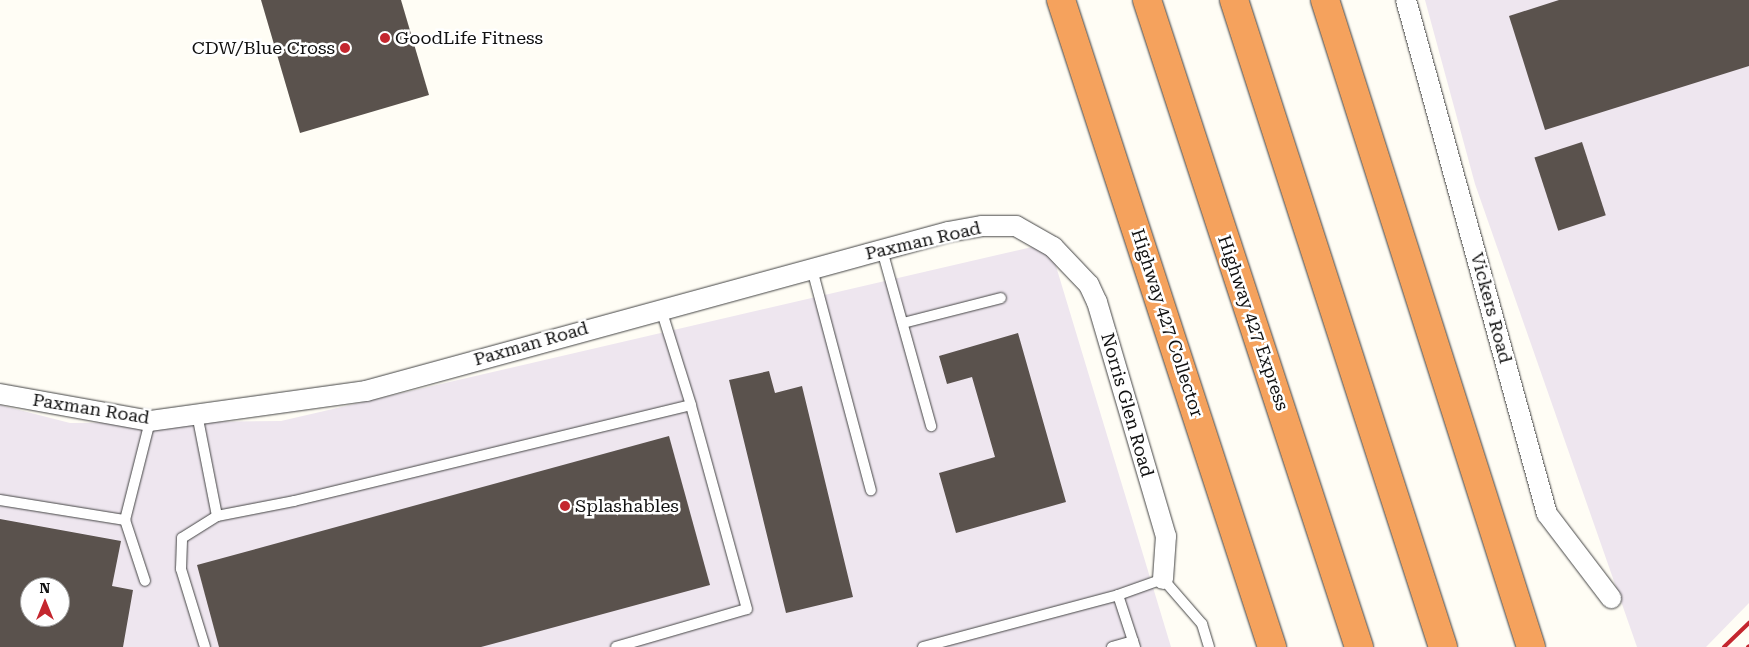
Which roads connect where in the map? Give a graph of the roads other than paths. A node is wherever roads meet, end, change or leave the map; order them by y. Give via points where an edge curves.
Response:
1 (1062, 0) edge
2 (1147, 0) edge
3 (1234, 0) edge
4 (1406, 0) edge
5 (1329, 6) edge
6 (1053, 247) joint
7 (882, 250) junction
8 (812, 269) junction
9 (1001, 298) dead end
10 (661, 309) junction
11 (903, 323) junction
12 (0, 394) edge
13 (691, 405) junction
14 (197, 414) junction
15 (150, 420) junction
16 (931, 426) dead end
17 (871, 490) dead end
18 (0, 500) edge
19 (217, 516) junction
20 (125, 520) junction
21 (1163, 579) junction
22 (145, 581) dead end
23 (1118, 595) junction
24 (1611, 598) dead end
25 (1134, 644) edge
26 (205, 647) edge
27 (616, 647) edge
28 (923, 647) edge
29 (1112, 647) edge
30 (1209, 647) edge
31 (1272, 647) edge
32 (1359, 647) edge
33 (1442, 647) edge
34 (1531, 647) edge

1 - 31 highway, Highway 427 Collector
2 - 32 highway, Highway 427 Express
3 - 33 highway
4 - 24 street, Vickers Road via 1548,514
5 - 34 highway
6 - 7 street, Paxman Road via 1016,226 997,225
6 - 21 street, Norris Glen Road via 1090,285 1097,302 1166,536
7 - 8 street, Paxman Road
7 - 11 lane
8 - 10 street, Paxman Road
8 - 17 lane
9 - 11 lane
10 - 13 lane
10 - 14 street, Paxman Road via 366,391
11 - 16 lane
12 - 15 street, Paxman Road
13 - 19 lane
13 - 27 lane via 747,609
14 - 15 street, Paxman Road
14 - 19 lane
15 - 20 lane
18 - 20 lane
19 - 26 lane via 182,538 182,569
20 - 22 lane
21 - 23 lane
21 - 30 lane via 1202,624
23 - 25 lane
23 - 28 lane
25 - 29 lane

